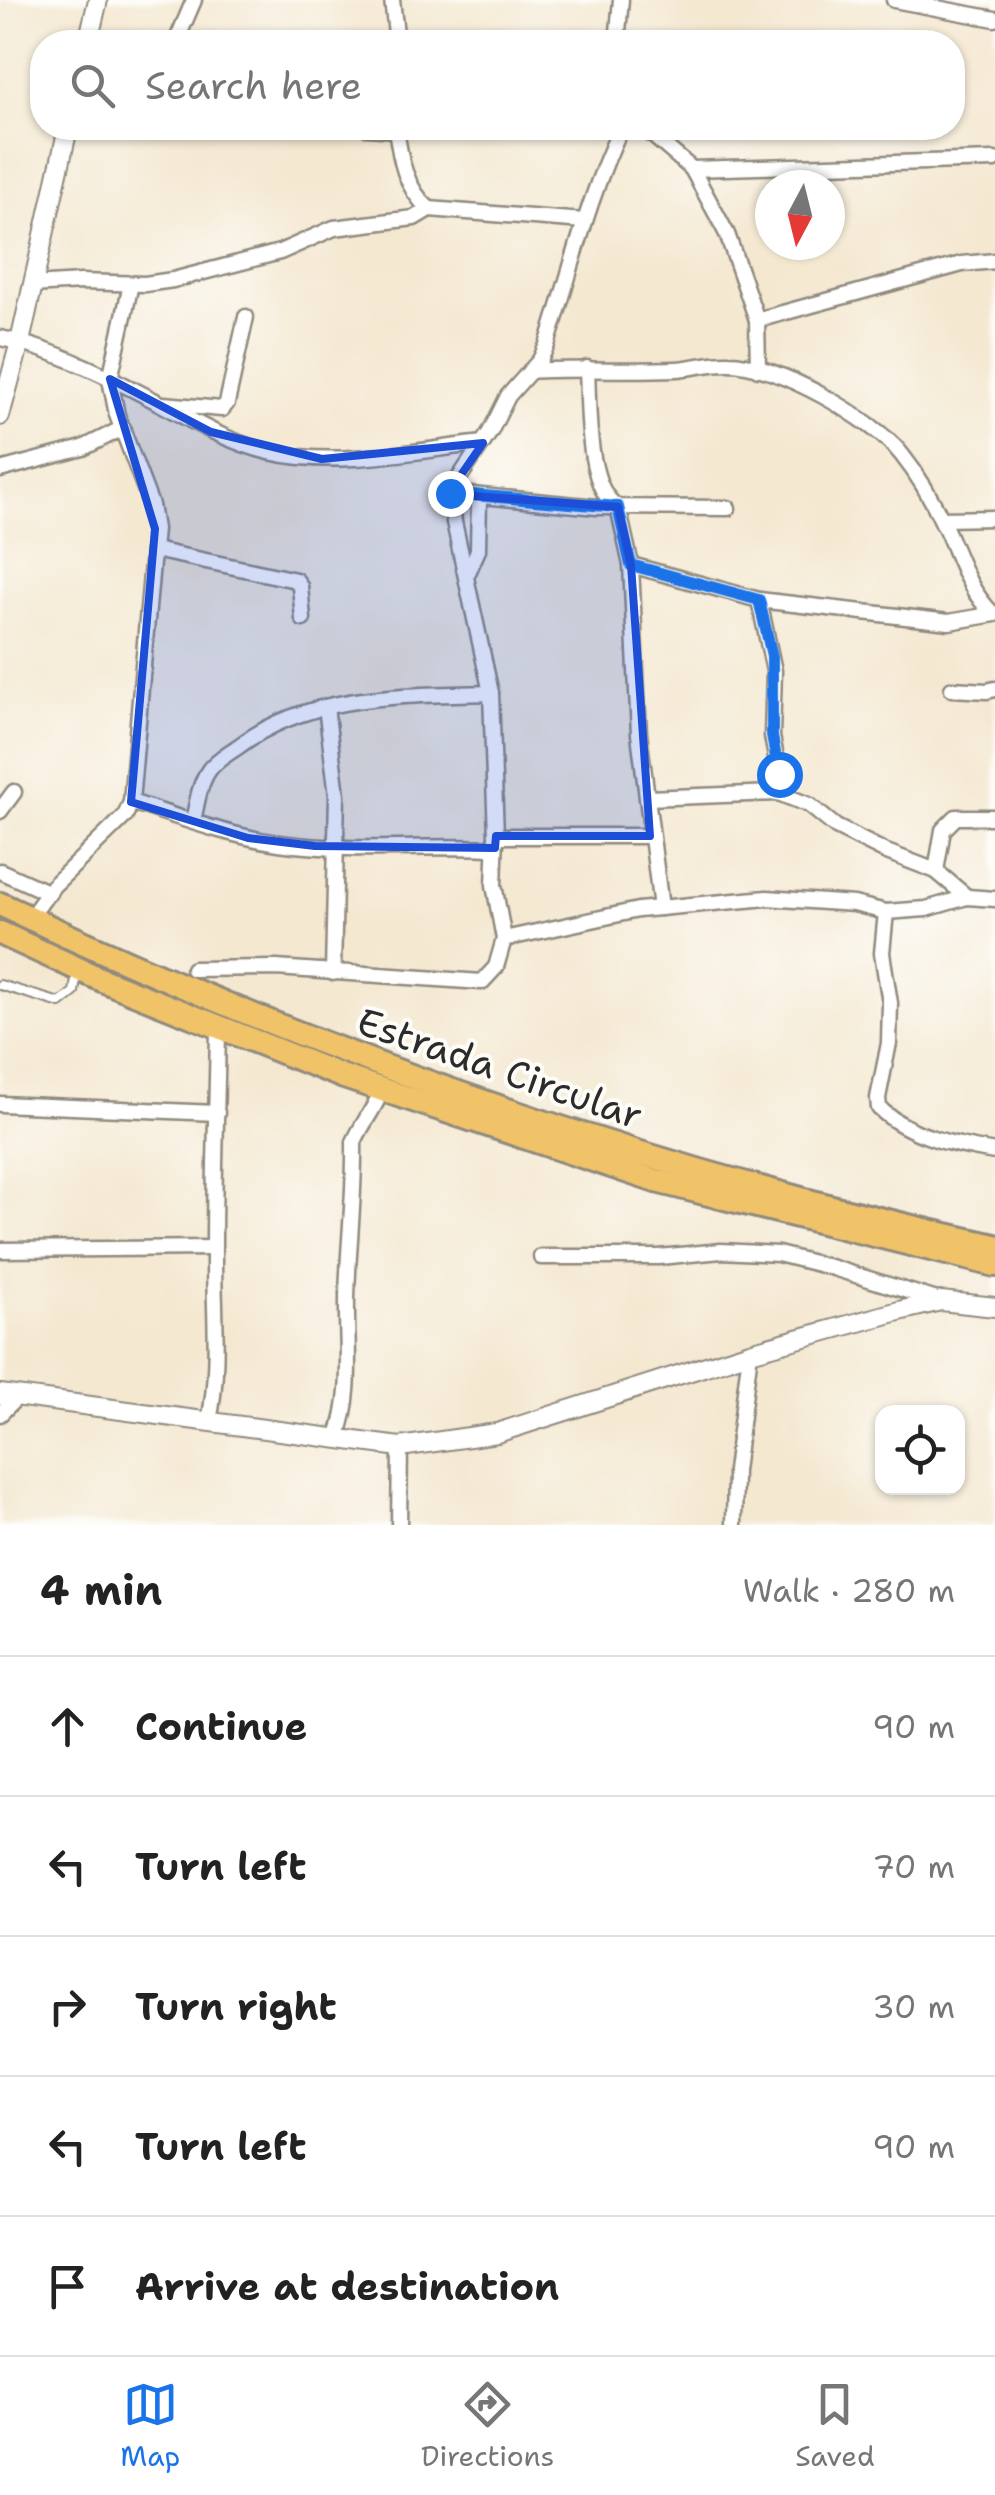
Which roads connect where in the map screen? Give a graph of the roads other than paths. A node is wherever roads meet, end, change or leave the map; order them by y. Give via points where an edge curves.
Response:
1 (98, 0) edge
2 (194, 0) edge
3 (392, 0) edge
4 (894, 0) edge
5 (620, 1) edge
6 (995, 19) edge
7 (91, 30) edge
8 (181, 30) edge
9 (396, 30) edge
10 (618, 30) edge
11 (65, 140) edge
12 (398, 140) edge
13 (615, 140) edge
14 (658, 140) edge
15 (995, 160) edge
16 (692, 169) junction
17 (429, 209) junction
18 (584, 221) junction
19 (995, 261) edge
20 (131, 284) junction
21 (32, 285) junction
22 (246, 317) dead end
23 (757, 320) junction
24 (0, 338) edge
25 (20, 342) junction
26 (587, 368) junction
27 (758, 369) junction
28 (530, 371) junction
29 (110, 380) junction
30 (159, 403) junction
31 (0, 416) edge
32 (123, 428) junction
33 (483, 442) junction
34 (0, 470) edge
35 (450, 493) junction
36 (479, 497) junction
37 (618, 507) junction
38 (728, 508) dead end
39 (995, 518) edge
40 (942, 519) junction
41 (154, 550) junction
42 (631, 565) junction
43 (467, 575) junction
44 (759, 600) junction
45 (994, 614) edge
46 (303, 620) dead end
47 (995, 688) edge
48 (952, 689) dead end
49 (491, 692) junction
50 (326, 708) junction
51 (14, 792) dead end
52 (778, 793) junction
53 (647, 798) junction
54 (130, 802) junction
55 (0, 811) edge
56 (995, 818) edge
57 (193, 821) junction
58 (650, 836) junction
59 (496, 842) junction
60 (338, 847) junction
61 (0, 871) edge
62 (936, 871) junction
63 (48, 893) junction
64 (967, 897) junction
65 (995, 900) edge
66 (0, 904) edge
67 (661, 908) junction
68 (886, 912) junction
69 (30, 918) junction
70 (0, 933) edge
71 (504, 939) junction
72 (78, 969) junction
73 (193, 969) dead end
74 (333, 973) junction
75 (0, 985) edge
76 (218, 1028) junction
77 (382, 1089) junction
78 (0, 1104) edge
79 (217, 1113) junction
80 (995, 1152) edge
81 (995, 1246) edge
82 (214, 1248) junction
83 (0, 1250) edge
84 (541, 1257) dead end
85 (995, 1265) edge
86 (940, 1301) junction
87 (995, 1307) edge
88 (750, 1352) junction
89 (9, 1395) edge
90 (0, 1414) edge
91 (209, 1421) junction
92 (337, 1438) junction
93 (400, 1447) junction
94 (737, 1521) edge
95 (399, 1525) edge

1 - 7 street
2 - 8 street
3 - 9 street
4 - 6 street
5 - 10 street
11 - 21 street
12 - 17 street via 405,176
13 - 18 street
14 - 16 street
15 - 16 street
16 - 23 street via 727,234
17 - 18 street
17 - 20 street via 414,218 334,228 280,252 172,280
18 - 28 street via 548,345
19 - 23 street via 962,264
20 - 21 street
20 - 29 street
21 - 25 street
22 - 30 street via 222,408
23 - 27 street
24 - 25 street
25 - 29 street
25 - 31 street
26 - 27 street via 731,362
26 - 28 street
26 - 37 street via 596,473
27 - 40 street via 798,384 880,432 902,454
28 - 33 street
29 - 30 street
29 - 32 street
30 - 33 street via 210,432 268,452 322,459
32 - 34 street via 83,448
32 - 41 street via 151,505
33 - 35 street
35 - 36 street
35 - 43 street
36 - 37 street
36 - 43 street via 478,550
37 - 38 street
37 - 42 street
39 - 40 street
40 - 45 street via 967,582
41 - 46 street via 296,580
41 - 54 street
42 - 44 street
42 - 53 street
43 - 49 street
44 - 45 street via 949,622
44 - 52 street via 774,671
47 - 48 street
49 - 50 street
49 - 59 street
50 - 57 street via 272,724 214,764
50 - 60 street
51 - 55 street
52 - 53 street
52 - 62 street via 884,851
53 - 58 street
54 - 57 street
54 - 63 street
56 - 62 street via 956,816 944,830
57 - 60 street via 248,838
58 - 59 street
58 - 67 street
59 - 60 street
59 - 71 street via 494,884
60 - 74 street
61 - 63 street
62 - 64 street
63 - 69 street
64 - 65 street
64 - 68 street
66 - 69 main road, Estrada Circular
67 - 68 street via 767,898
67 - 71 street
68 - 80 street via 889,1043 879,1108 939,1140
69 - 81 main road, Estrada Circular via 352,1055 681,1166
70 - 72 main road, Estrada Circular
71 - 74 street via 496,967 482,982
72 - 75 lane via 74,992 60,1003
72 - 76 main road, Estrada Circular
73 - 74 street
76 - 77 main road, Estrada Circular
76 - 79 street
77 - 85 main road, Estrada Circular via 656,1180
77 - 92 street via 354,1142 348,1390
78 - 79 street
79 - 82 street
82 - 83 street
82 - 91 street via 215,1393
84 - 86 street via 778,1254
86 - 87 street
86 - 88 street
88 - 93 street via 498,1433
88 - 94 street via 735,1471
89 - 90 street
89 - 91 street
91 - 92 street
92 - 93 street
93 - 95 street

